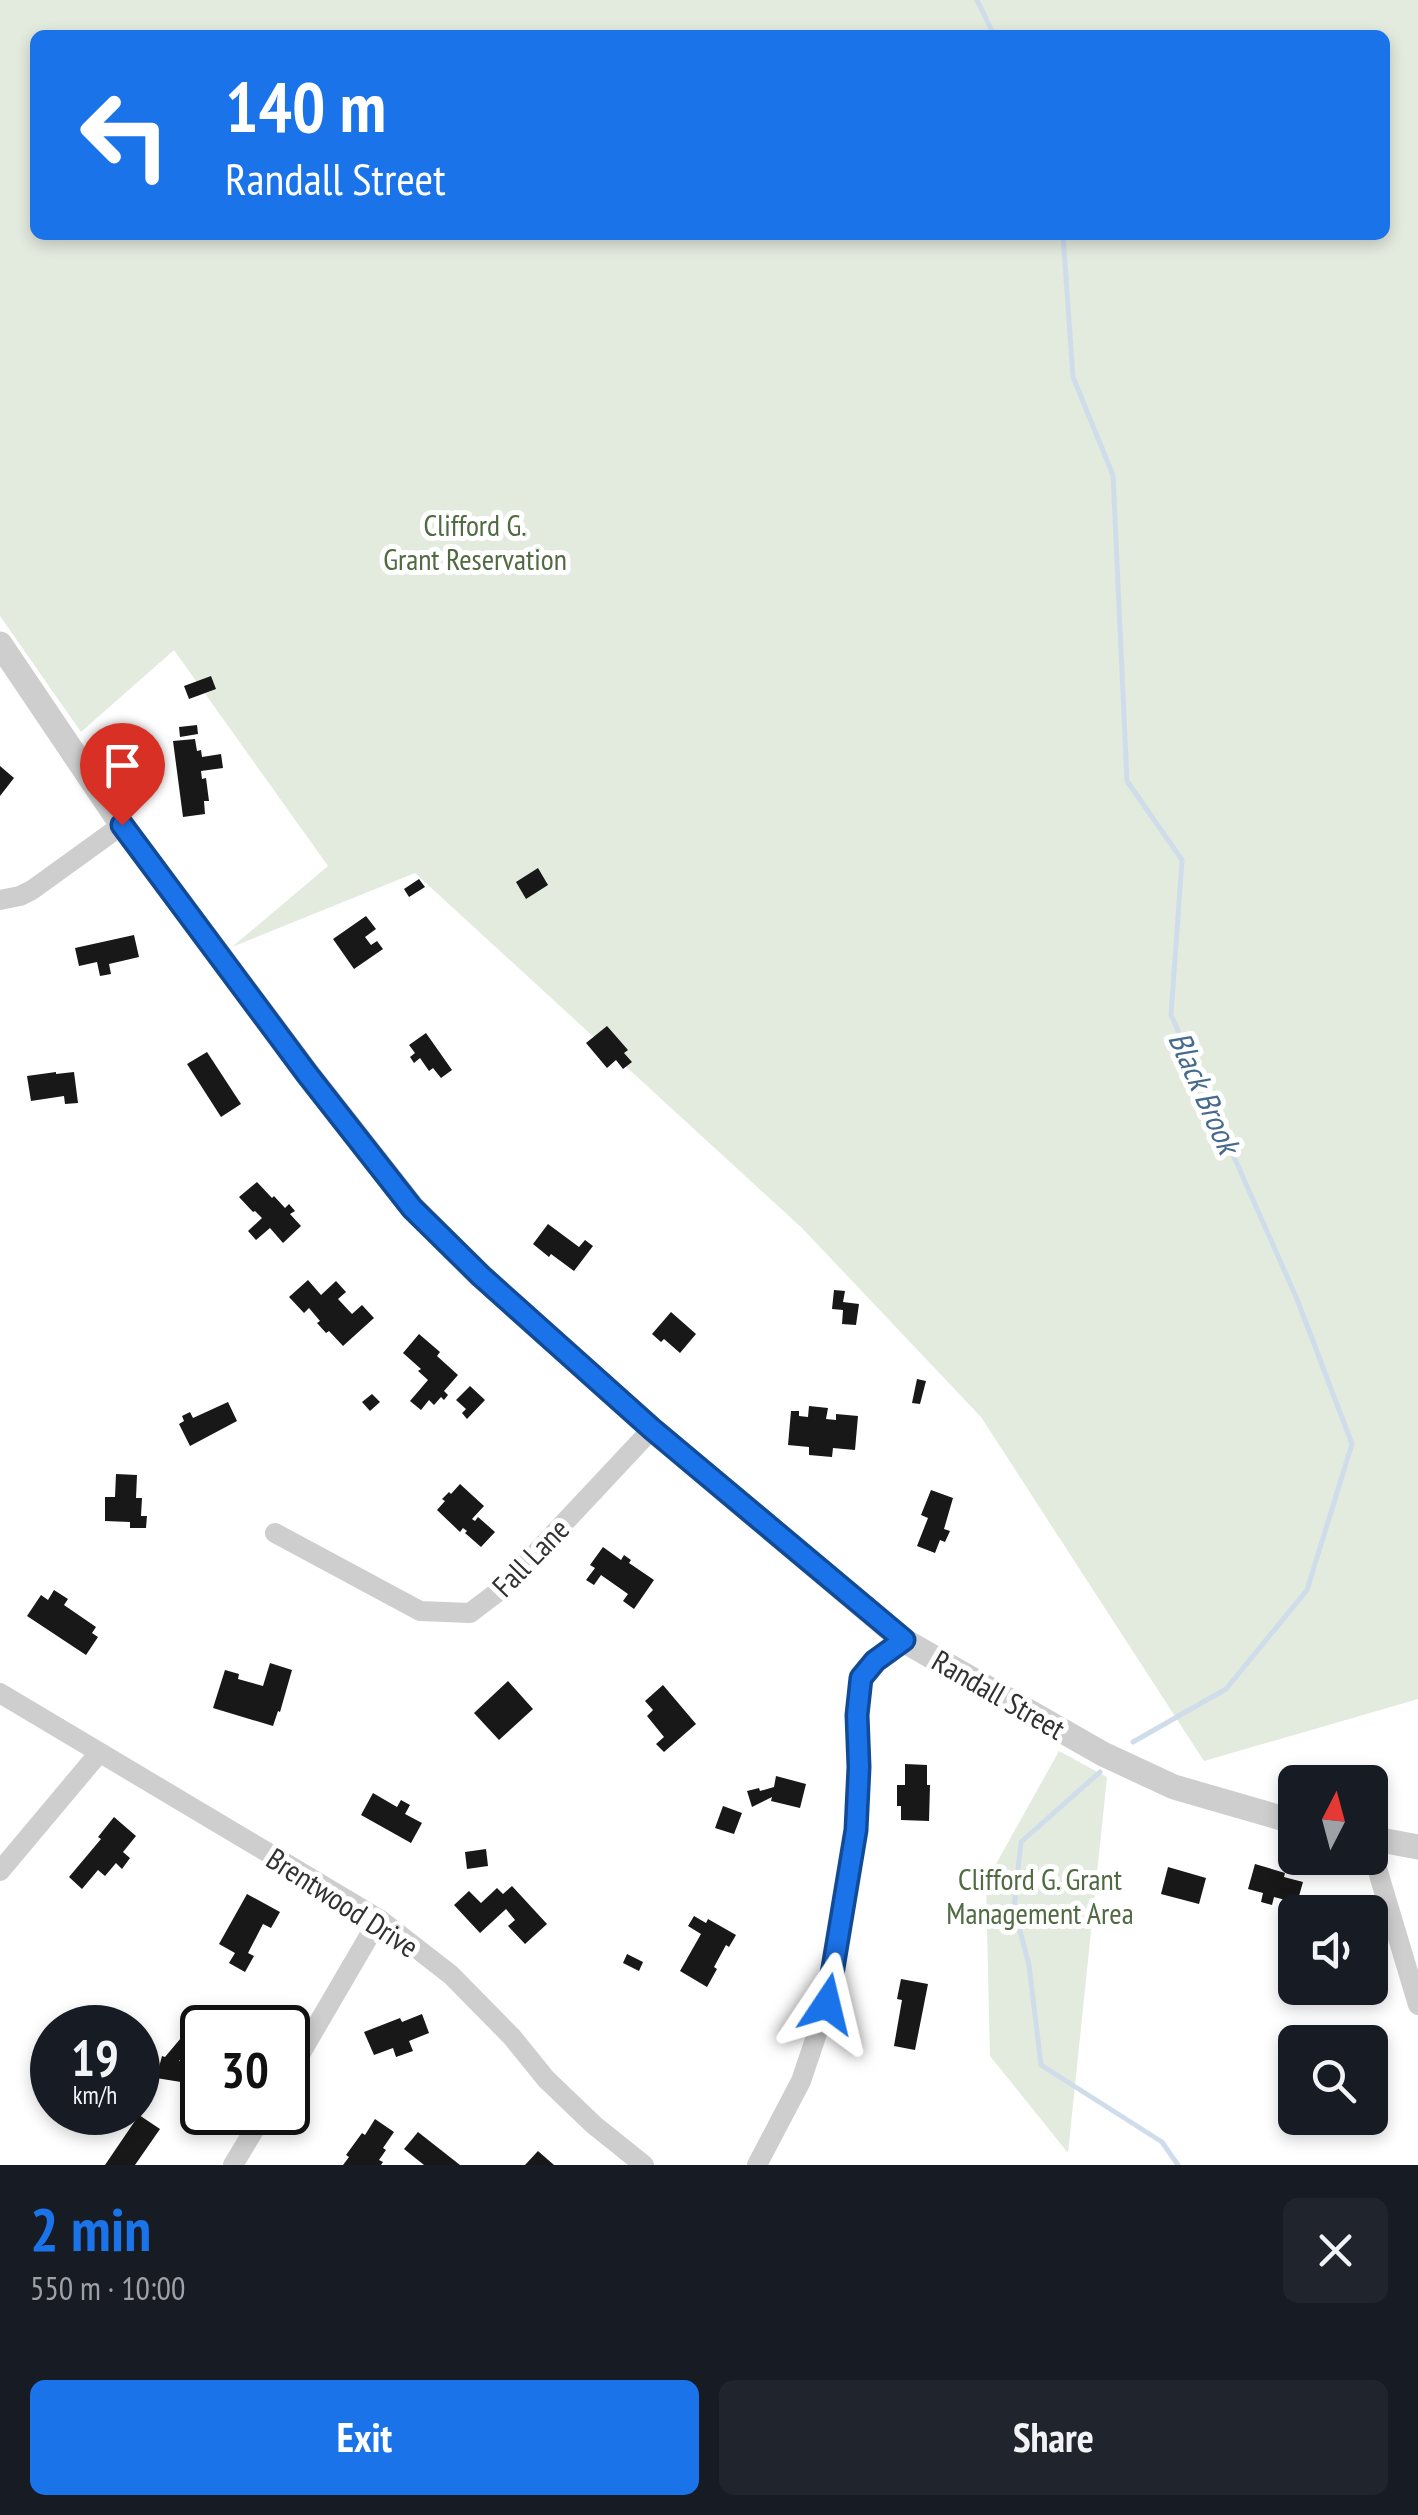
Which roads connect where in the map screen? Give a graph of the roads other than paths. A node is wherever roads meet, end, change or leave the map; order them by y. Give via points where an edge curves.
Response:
1 (0, 644) edge
2 (122, 825) junction
3 (0, 900) edge
4 (652, 1429) junction
5 (275, 1533) dead end
6 (904, 1640) junction
7 (0, 1693) edge
8 (99, 1753) junction
9 (1278, 1817) edge
10 (1388, 1844) edge
11 (1418, 1847) edge
12 (0, 1871) edge
13 (1380, 1875) edge
14 (380, 1919) junction
15 (1418, 2005) edge
16 (310, 2038) edge
17 (251, 2135) edge
18 (233, 2165) edge
19 (644, 2165) edge
20 (757, 2165) edge

1 - 2 street, Randall Street
2 - 3 street via 32,890
2 - 4 street, Randall Street via 412,1208
4 - 5 street, Fall Lane via 504,1588 470,1613 420,1611
4 - 6 street, Randall Street
6 - 9 street, Randall Street via 1103,1754 1174,1787
6 - 20 street via 861,1678 856,1830 827,2004 801,2081
7 - 8 street, Brentwood Drive
8 - 12 street
8 - 14 street, Brentwood Drive
10 - 11 street
13 - 15 street
14 - 16 street
14 - 19 street, Brentwood Drive via 451,1975 546,2078
17 - 18 street

